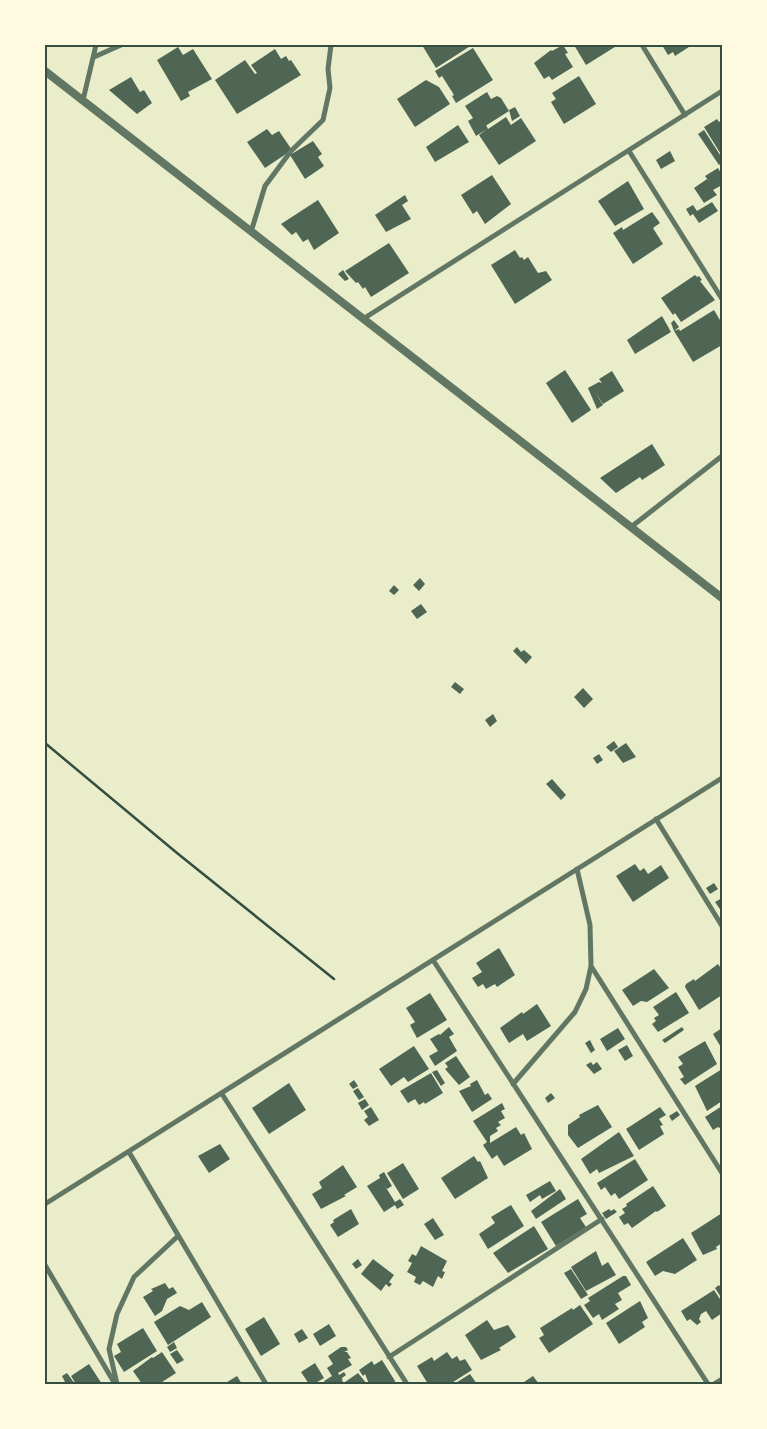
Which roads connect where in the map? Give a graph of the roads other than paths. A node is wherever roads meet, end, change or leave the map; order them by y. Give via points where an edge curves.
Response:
1 (96, 45) edge
2 (121, 45) edge
3 (330, 45) edge
4 (642, 45) edge
5 (94, 58) junction
6 (45, 71) edge
7 (722, 91) edge
8 (83, 100) junction
9 (684, 115) junction
10 (629, 151) junction
11 (251, 232) junction
12 (722, 299) edge
13 (363, 319) junction
14 (722, 456) edge
15 (631, 527) junction
16 (722, 598) edge
17 (722, 778) edge
18 (656, 819) junction
19 (577, 869) junction
20 (722, 926) edge
21 (433, 960) junction
22 (591, 966) junction
23 (513, 1084) junction
24 (222, 1094) junction
25 (129, 1152) junction
26 (722, 1174) edge
27 (45, 1204) edge
28 (602, 1219) junction
29 (178, 1236) junction
30 (45, 1265) edge
31 (389, 1357) junction
32 (722, 1379) edge
33 (116, 1384) edge
34 (266, 1384) edge
35 (407, 1384) edge
36 (708, 1384) edge
37 (714, 1384) edge

1 - 5 street
2 - 5 street
3 - 11 street via 330,88 323,120 291,151 265,186
4 - 9 street
5 - 8 street
6 - 8 street
7 - 9 street
8 - 11 street
9 - 10 street
10 - 12 street
10 - 13 street
11 - 13 street
13 - 15 street
14 - 15 street
15 - 16 street
17 - 18 street
18 - 19 street
18 - 20 street
19 - 21 street
19 - 22 street via 590,925
21 - 23 street
21 - 24 street
22 - 23 street via 586,989 575,1012
22 - 26 street
23 - 28 street
24 - 25 street
24 - 31 street
25 - 27 street
25 - 29 street
28 - 31 street
28 - 36 street
29 - 33 street via 134,1277 116,1314 109,1349
29 - 34 street
30 - 33 street
31 - 35 street
32 - 37 street

